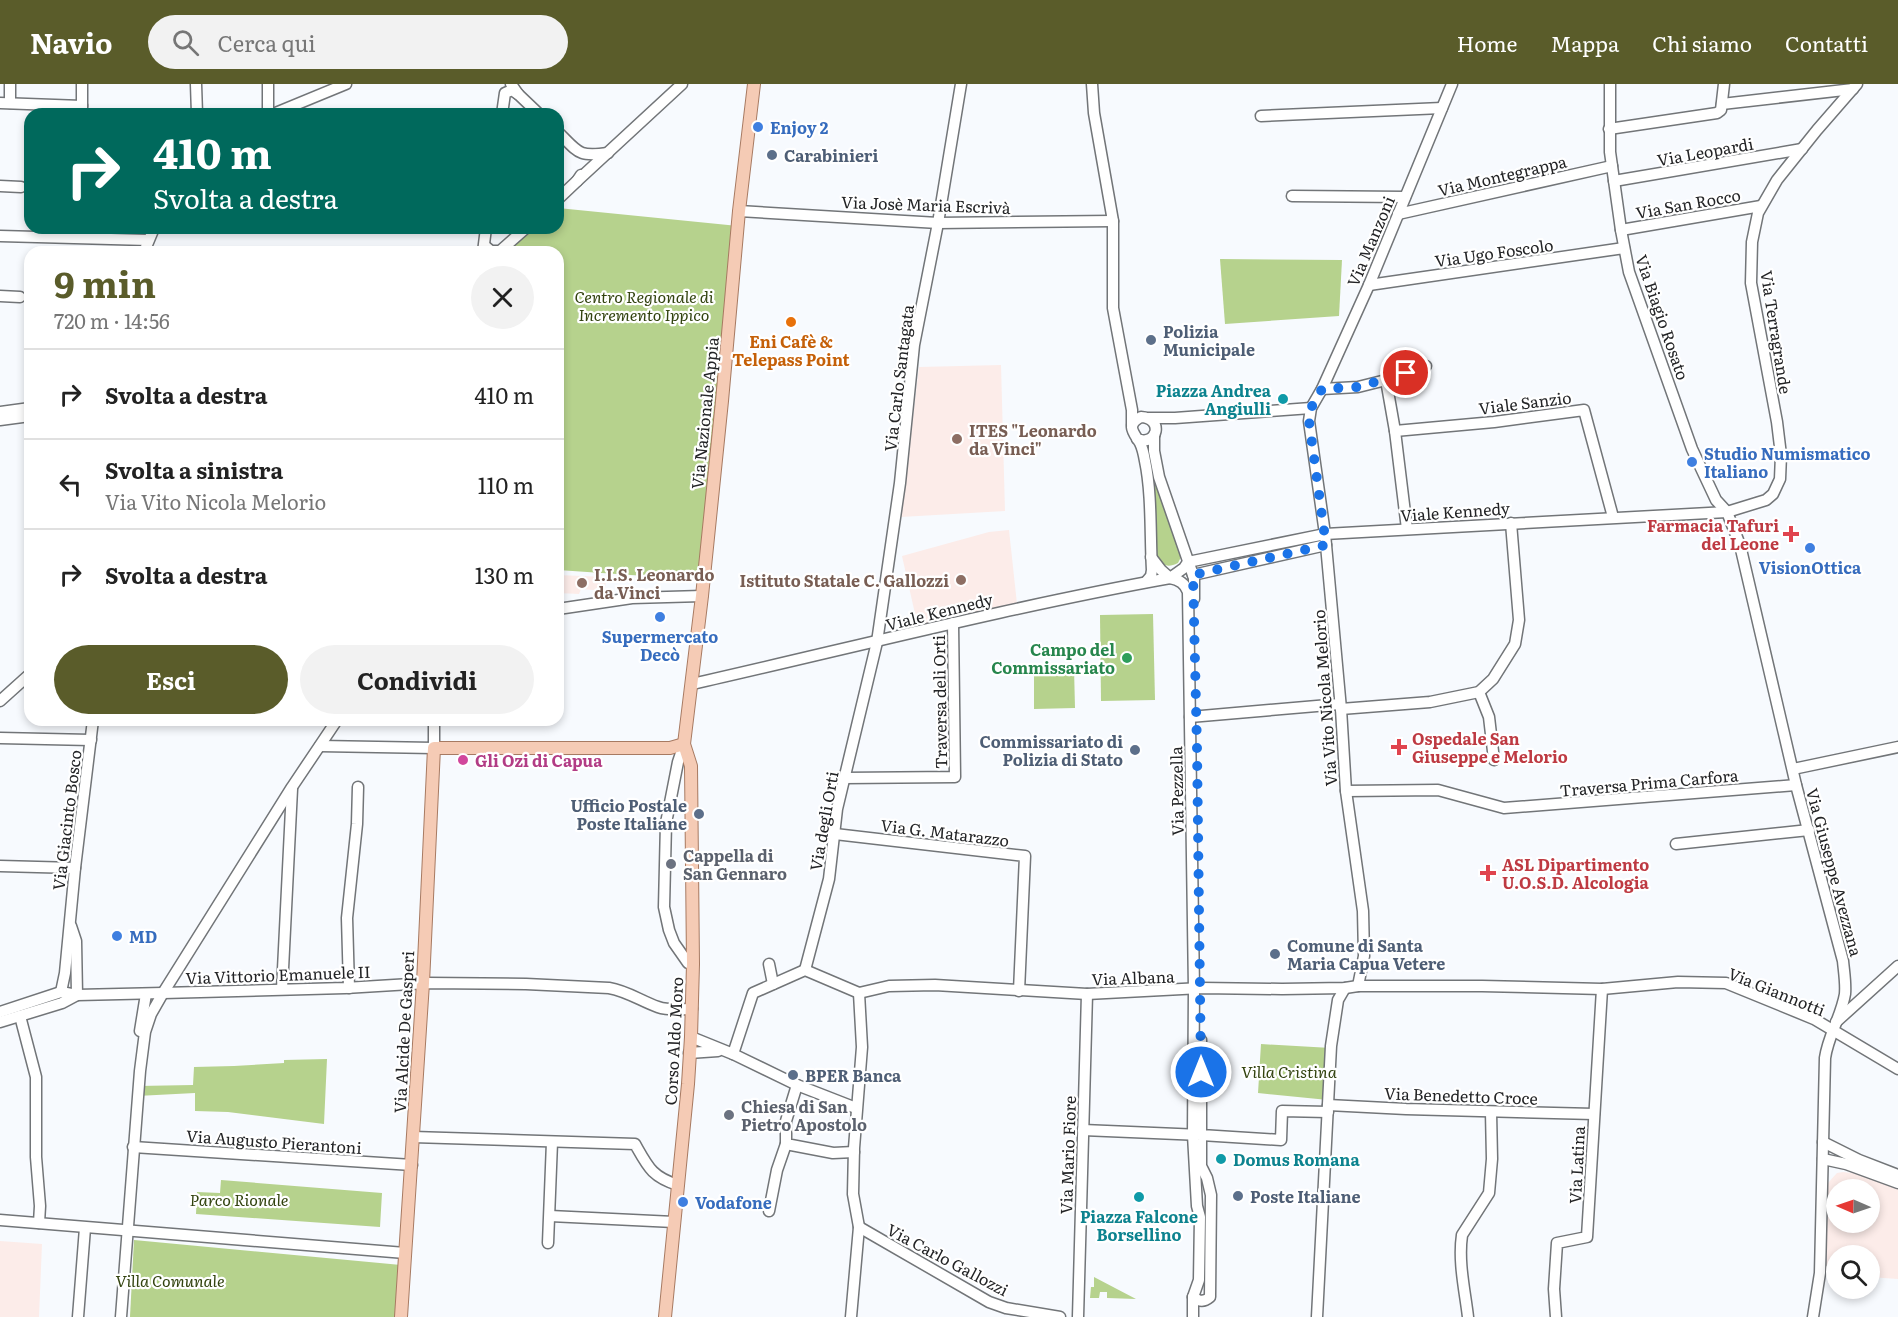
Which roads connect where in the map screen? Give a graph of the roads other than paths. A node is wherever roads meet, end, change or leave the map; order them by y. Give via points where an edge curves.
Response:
1 (10, 84) edge
2 (82, 84) edge
3 (196, 84) edge
4 (268, 84) edge
5 (346, 84) edge
6 (682, 84) edge
7 (754, 84) edge
8 (961, 84) edge
9 (1092, 84) edge
10 (1452, 84) edge
11 (1610, 84) edge
12 (1724, 84) edge
13 (1855, 86) edge
14 (505, 87) edge
15 (5, 103) edge
16 (1722, 104) junction
17 (60, 108) edge
18 (82, 108) edge
19 (197, 108) edge
20 (268, 108) edge
21 (288, 108) edge
22 (503, 108) edge
23 (533, 108) edge
24 (1442, 108) junction
25 (1261, 116) dead end
26 (1609, 129) junction
27 (564, 138) edge
28 (1802, 149) junction
29 (608, 153) junction
30 (589, 156) junction
31 (1612, 166) junction
32 (577, 181) junction
33 (1614, 182) junction
34 (0, 186) edge
35 (21, 187) dead end
36 (564, 193) edge
37 (1292, 196) dead end
38 (1405, 197) junction
39 (1761, 206) junction
40 (739, 211) junction
41 (1398, 214) junction
42 (1113, 221) junction
43 (938, 223) junction
44 (1621, 230) junction
45 (150, 234) edge
46 (520, 234) edge
47 (0, 236) edge
48 (147, 240) junction
49 (146, 246) edge
50 (507, 246) edge
51 (1113, 246) junction
52 (1624, 248) junction
53 (1369, 285) junction
54 (0, 296) edge
55 (20, 297) dead end
56 (1426, 366) dead end
57 (1386, 380) junction
58 (1322, 389) junction
59 (1311, 408) junction
60 (24, 409) edge
61 (1285, 410) junction
62 (0, 412) edge
63 (24, 417) edge
64 (1147, 417) junction
65 (1175, 418) junction
66 (0, 420) edge
67 (1309, 421) junction
68 (1132, 425) junction
69 (1395, 431) junction
70 (1155, 433) junction
71 (1137, 439) junction
72 (1153, 477) junction
73 (1726, 512) junction
74 (1613, 517) junction
75 (1510, 523) junction
76 (1407, 529) junction
77 (1326, 539) junction
78 (1151, 556) junction
79 (1188, 562) junction
80 (1193, 575) junction
81 (1170, 578) junction
82 (1146, 582) junction
83 (702, 596) junction
84 (564, 608) edge
85 (953, 623) junction
86 (877, 642) junction
87 (24, 679) edge
88 (692, 684) junction
89 (1479, 692) junction
90 (0, 701) edge
91 (1341, 706) junction
92 (1193, 716) junction
93 (92, 726) edge
94 (333, 726) edge
95 (434, 726) edge
96 (0, 738) edge
97 (90, 740) junction
98 (684, 744) junction
99 (320, 746) junction
100 (1898, 747) edge
101 (434, 748) junction
102 (1494, 760) dead end
103 (1793, 769) junction
104 (844, 778) junction
105 (1796, 785) junction
106 (292, 787) junction
107 (358, 788) dead end
108 (1346, 791) junction
109 (1809, 830) junction
110 (835, 834) junction
111 (1676, 844) dead end
112 (0, 866) edge
113 (75, 868) junction
114 (70, 923) junction
115 (693, 964) junction
116 (769, 964) dead end
117 (1898, 966) edge
118 (805, 970) junction
119 (423, 983) junction
120 (773, 984) junction
121 (1358, 986) junction
122 (349, 988) junction
123 (1198, 988) junction
124 (1345, 988) junction
125 (282, 989) junction
126 (1602, 989) junction
127 (1019, 991) junction
128 (61, 992) junction
129 (163, 993) junction
130 (859, 993) junction
131 (146, 994) junction
132 (1087, 994) junction
133 (77, 995) junction
134 (692, 1009) junction
135 (0, 1012) edge
136 (20, 1016) junction
137 (0, 1022) edge
138 (1834, 1027) junction
139 (691, 1037) junction
140 (721, 1050) junction
141 (141, 1053) junction
142 (689, 1053) junction
143 (734, 1054) junction
144 (1898, 1069) edge
145 (797, 1084) junction
146 (856, 1108) junction
147 (1328, 1108) junction
148 (1491, 1112) junction
149 (1594, 1114) junction
150 (1083, 1130) junction
151 (1200, 1135) junction
152 (413, 1137) junction
153 (552, 1142) junction
154 (1823, 1142) junction
155 (786, 1144) junction
156 (133, 1147) junction
157 (854, 1152) junction
158 (1823, 1159) junction
159 (412, 1165) junction
160 (1898, 1175) edge
161 (1898, 1183) edge
162 (678, 1185) junction
163 (1209, 1185) junction
164 (1197, 1187) junction
165 (769, 1211) dead end
166 (550, 1216) junction
167 (0, 1220) edge
168 (674, 1221) junction
169 (39, 1224) junction
170 (859, 1227) junction
171 (85, 1228) junction
172 (127, 1231) junction
173 (548, 1243) dead end
174 (405, 1253) junction
175 (1193, 1297) junction
176 (78, 1317) edge
177 (121, 1317) edge
178 (401, 1317) edge
179 (665, 1317) edge
180 (851, 1317) edge
181 (1060, 1317) edge
182 (1078, 1317) edge
183 (1193, 1317) edge
184 (1317, 1317) edge
185 (1468, 1317) edge
186 (1556, 1317) edge
187 (1813, 1317) edge

1 - 15 street
2 - 18 street
3 - 19 street
4 - 20 street
5 - 21 street
6 - 29 street
7 - 40 main road, Via Nazionale Appia
8 - 43 street, Via Carlo Santagata
9 - 42 street
10 - 24 street, Via Manzoni
11 - 26 street, Via Biagio Rosato
12 - 16 street
13 - 16 street
13 - 28 street, Via Terragrande
14 - 22 street
14 - 23 street
15 - 17 street
16 - 26 street via 1716,113
24 - 25 street
24 - 38 street, Via Manzoni
26 - 31 street, Via Biagio Rosato
27 - 30 street
28 - 33 street, Via Leopardi
28 - 39 street, Via Terragrande
29 - 30 street
29 - 32 street
30 - 32 street
31 - 33 street, Via Biagio Rosato
31 - 41 street, Via Montegrappa
32 - 36 street
33 - 44 street, Via Biagio Rosato
34 - 35 street
37 - 38 street
38 - 41 street, Via Manzoni
39 - 44 street, Via San Rocco
39 - 73 street, Via Terragrande via 1752,242 1751,283 1777,422 1780,478 1766,500
40 - 43 street, Via Josè Maria Escrivà
40 - 83 main road, Via Nazionale Appia
41 - 53 street, Via Manzoni
42 - 43 street, Via Josè Maria Escrivà
42 - 51 street
43 - 86 street, Via Carlo Santagata via 914,345 900,483
44 - 52 street, Via Biagio Rosato
45 - 48 street
46 - 50 street
47 - 48 street
48 - 49 street
51 - 64 street via 1137,409
51 - 68 street via 1113,308
52 - 53 street, Via Ugo Foscolo
52 - 73 street, Via Biagio Rosato via 1692,449 1716,500
53 - 58 street, Via Manzoni
54 - 55 street
56 - 57 street
57 - 58 street via 1358,387
57 - 69 street
58 - 59 street, Via Manzoni
59 - 61 street
59 - 67 street, Via Vito Nicola Melorio
60 - 62 street
61 - 65 street
61 - 67 street
63 - 66 street
64 - 65 street
64 - 68 street
64 - 70 street via 1155,424
65 - 70 street
67 - 77 street, Via Vito Nicola Melorio
68 - 71 street
69 - 74 street, Viale Sanzio via 1584,410
69 - 76 street
70 - 71 street via 1148,440
70 - 72 street
71 - 72 street
72 - 78 street
72 - 79 street
73 - 74 street, Viale Kennedy
73 - 103 street, Via Giuseppe Avezzana via 1740,545
74 - 75 street, Viale Kennedy
75 - 76 street, Viale Kennedy
75 - 89 street via 1519,620 1515,644 1493,679
76 - 77 street, Viale Kennedy
77 - 79 street, Viale Kennedy
77 - 80 street
77 - 91 street, Via Vito Nicola Melorio
78 - 81 street
78 - 82 street via 1151,576
79 - 80 street
79 - 81 street
80 - 92 street
81 - 82 street, Viale Kennedy
81 - 92 street, Via Pezzella via 1182,582 1188,592
82 - 85 street, Viale Kennedy
83 - 84 street via 632,598
83 - 88 main road, Via Nazionale Appia
85 - 86 street, Viale Kennedy
85 - 104 street, Traversa deli Orti via 955,777
86 - 88 street, Viale Kennedy
86 - 104 street, Via degli Orti
87 - 90 street
88 - 98 main road, Via Nazionale Appia
89 - 91 street via 1430,702
89 - 102 street via 1489,717
91 - 92 street
91 - 108 street, Via Vito Nicola Melorio
92 - 123 street, Via Pezzella
93 - 97 street, Via Giacinto Bosco
94 - 99 street
95 - 101 street
96 - 97 street
97 - 113 street, Via Giacinto Bosco
98 - 101 main road via 670,748
98 - 115 main road, Corso Aldo Moro via 691,766
98 - 115 street via 666,823 664,907 674,943 688,963
99 - 101 street
99 - 106 street
100 - 103 street
101 - 119 main road, Via Alcide De Gasperi
103 - 105 street, Via Giuseppe Avezzana
104 - 110 street, Via degli Orti
105 - 108 street, Traversa Prima Carfora via 1504,808 1438,790
105 - 109 street, Via Giuseppe Avezzana
106 - 125 street
106 - 129 street
107 - 122 street via 347,918
108 - 121 street, Via Vito Nicola Melorio via 1362,911 1364,956
109 - 111 street
109 - 138 street, Via Giuseppe Avezzana via 1843,961 1845,996
110 - 118 street, Via degli Orti via 829,879
110 - 127 street, Via G. Matarazzo via 1026,856
112 - 113 street
113 - 114 street, Via Giacinto Bosco
114 - 128 street, Via Giacinto Bosco
114 - 133 street, Via Giacinto Bosco via 76,941
115 - 134 main road, Corso Aldo Moro
116 - 120 street
117 - 138 street
118 - 120 street
118 - 130 street
119 - 122 street, Via Vittorio Emanuele II
119 - 134 street, Via Vittorio Emanuele II via 609,988 658,1007
119 - 152 main road, Via Alcide De Gasperi
120 - 143 street via 753,993
121 - 124 street, Via Albana
121 - 126 street, Via Albana
122 - 125 street, Via Vittorio Emanuele II
123 - 124 street, Via Albana
123 - 132 street, Via Albana
123 - 151 street, Via Pezzella
124 - 147 street via 1338,1000 1331,1046
125 - 129 street, Via Vittorio Emanuele II
126 - 138 street, Via Giannotti via 1678,982 1726,983
126 - 149 street, Via Latina
127 - 130 street, Via Albana via 935,985 889,986
127 - 132 street, Via Albana
128 - 133 street, Via Vittorio Emanuele II
128 - 135 street, Via Vittorio Emanuele II
129 - 131 street, Via Vittorio Emanuele II
129 - 141 street via 145,1032
130 - 146 street via 862,1047
131 - 133 street, Via Vittorio Emanuele II
131 - 141 street
132 - 150 street, Via Mario Fiore
133 - 136 street, Via Vittorio Emanuele II
134 - 139 main road, Corso Aldo Moro
136 - 137 street, Via Vittorio Emanuele II
136 - 169 street via 36,1077
138 - 144 street, Via Giannotti
138 - 154 street, Via Giuseppe Avezzana via 1825,1058
139 - 140 street
139 - 142 main road, Corso Aldo Moro
140 - 142 street
140 - 143 street
141 - 156 street
142 - 162 main road, Corso Aldo Moro
143 - 145 street
145 - 146 street
145 - 155 street via 786,1121
146 - 157 street
147 - 148 street, Via Benedetto Croce
147 - 151 street, Via Benedetto Croce via 1282,1111 1281,1140
147 - 184 street
148 - 149 street, Via Benedetto Croce
148 - 185 street via 1489,1193 1462,1235 1461,1243
149 - 186 street, Via Latina via 1587,1237 1557,1243
150 - 151 street
150 - 182 street, Via Mario Fiore
151 - 163 street via 1201,1166
151 - 164 street
152 - 153 street
152 - 159 main road, Via Alcide De Gasperi
153 - 162 street via 636,1144 660,1179
153 - 166 street
154 - 158 street, Via Giuseppe Avezzana
154 - 160 street
155 - 157 street
155 - 165 street
156 - 159 street, Via Augusto Pierantoni
156 - 172 street
157 - 170 street via 853,1194
158 - 161 street
158 - 187 street, Via Giuseppe Avezzana via 1820,1273
159 - 174 main road, Via Alcide De Gasperi
162 - 168 main road, Corso Aldo Moro
163 - 164 street
163 - 175 street via 1210,1297 1199,1301
164 - 175 street via 1199,1280
166 - 168 street
166 - 173 street
167 - 169 street
168 - 179 main road, Corso Aldo Moro
169 - 171 street
170 - 180 street
170 - 181 street, Via Carlo Gallozzi via 989,1302
171 - 172 street
171 - 176 street
172 - 174 street
172 - 177 street
174 - 178 main road, Via Alcide De Gasperi
175 - 183 street

